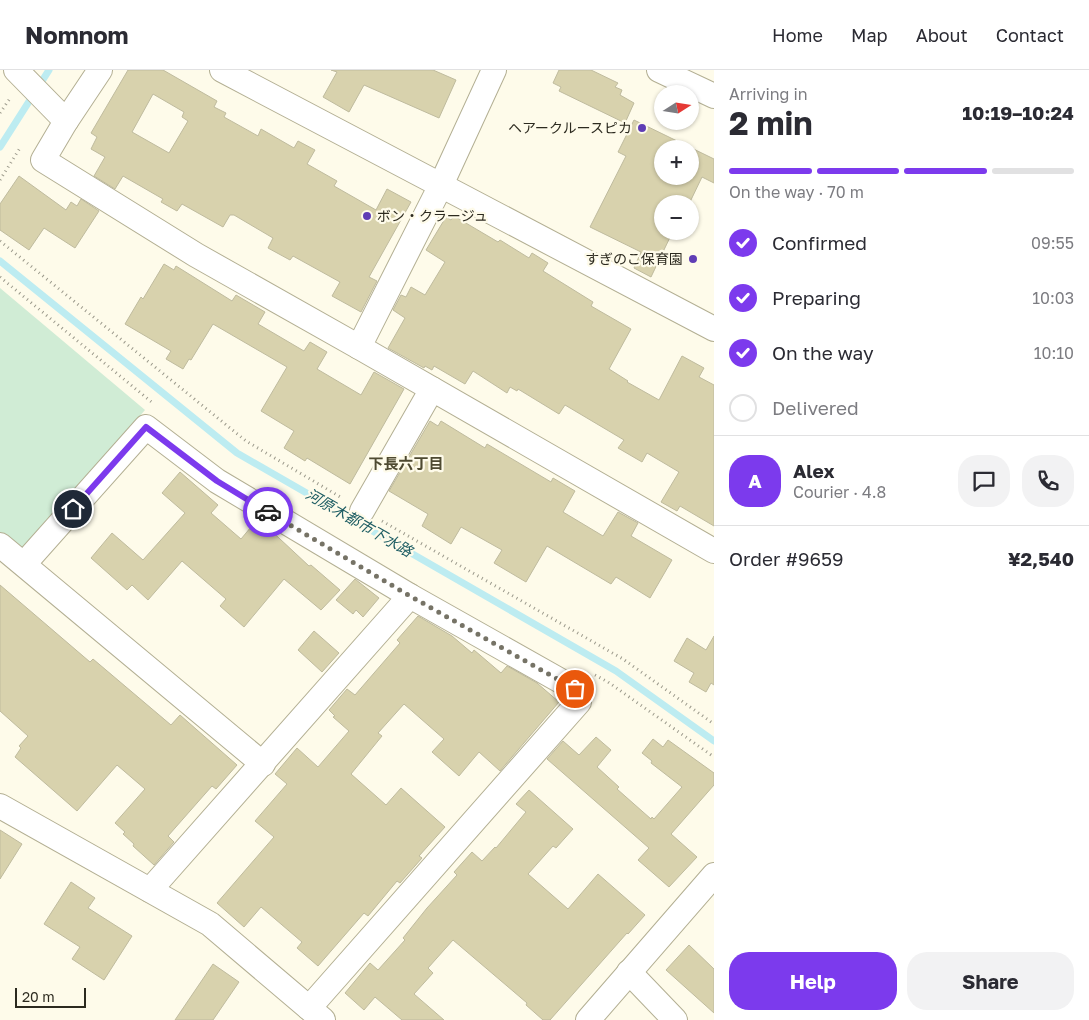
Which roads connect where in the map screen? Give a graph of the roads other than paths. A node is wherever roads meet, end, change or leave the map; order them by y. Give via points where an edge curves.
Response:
1 (16, 70) edge
2 (100, 70) edge
3 (222, 70) edge
4 (494, 70) edge
5 (659, 70) edge
6 (714, 96) edge
7 (66, 121) junction
8 (441, 185) junction
9 (714, 329) edge
10 (359, 347) junction
11 (432, 389) junction
12 (362, 511) dead end
13 (0, 544) edge
14 (714, 551) edge
15 (24, 564) junction
16 (410, 596) junction
17 (263, 764) junction
18 (0, 806) edge
19 (714, 875) edge
20 (150, 890) junction
21 (629, 972) junction
22 (316, 1014) edge
23 (588, 1020) edge
24 (675, 1020) edge

1 - 7 street
2 - 7 street
3 - 8 street
4 - 8 street
5 - 6 street
7 - 10 street via 42,160 196,256
8 - 9 street
8 - 10 street
10 - 11 street
11 - 12 street
11 - 14 street
13 - 15 street
15 - 16 street via 146,427 217,481
15 - 17 street
16 - 17 street
16 - 22 street via 575,689 579,702
17 - 20 street
18 - 20 street
19 - 21 street
20 - 22 street via 210,924
21 - 23 street
21 - 24 street

